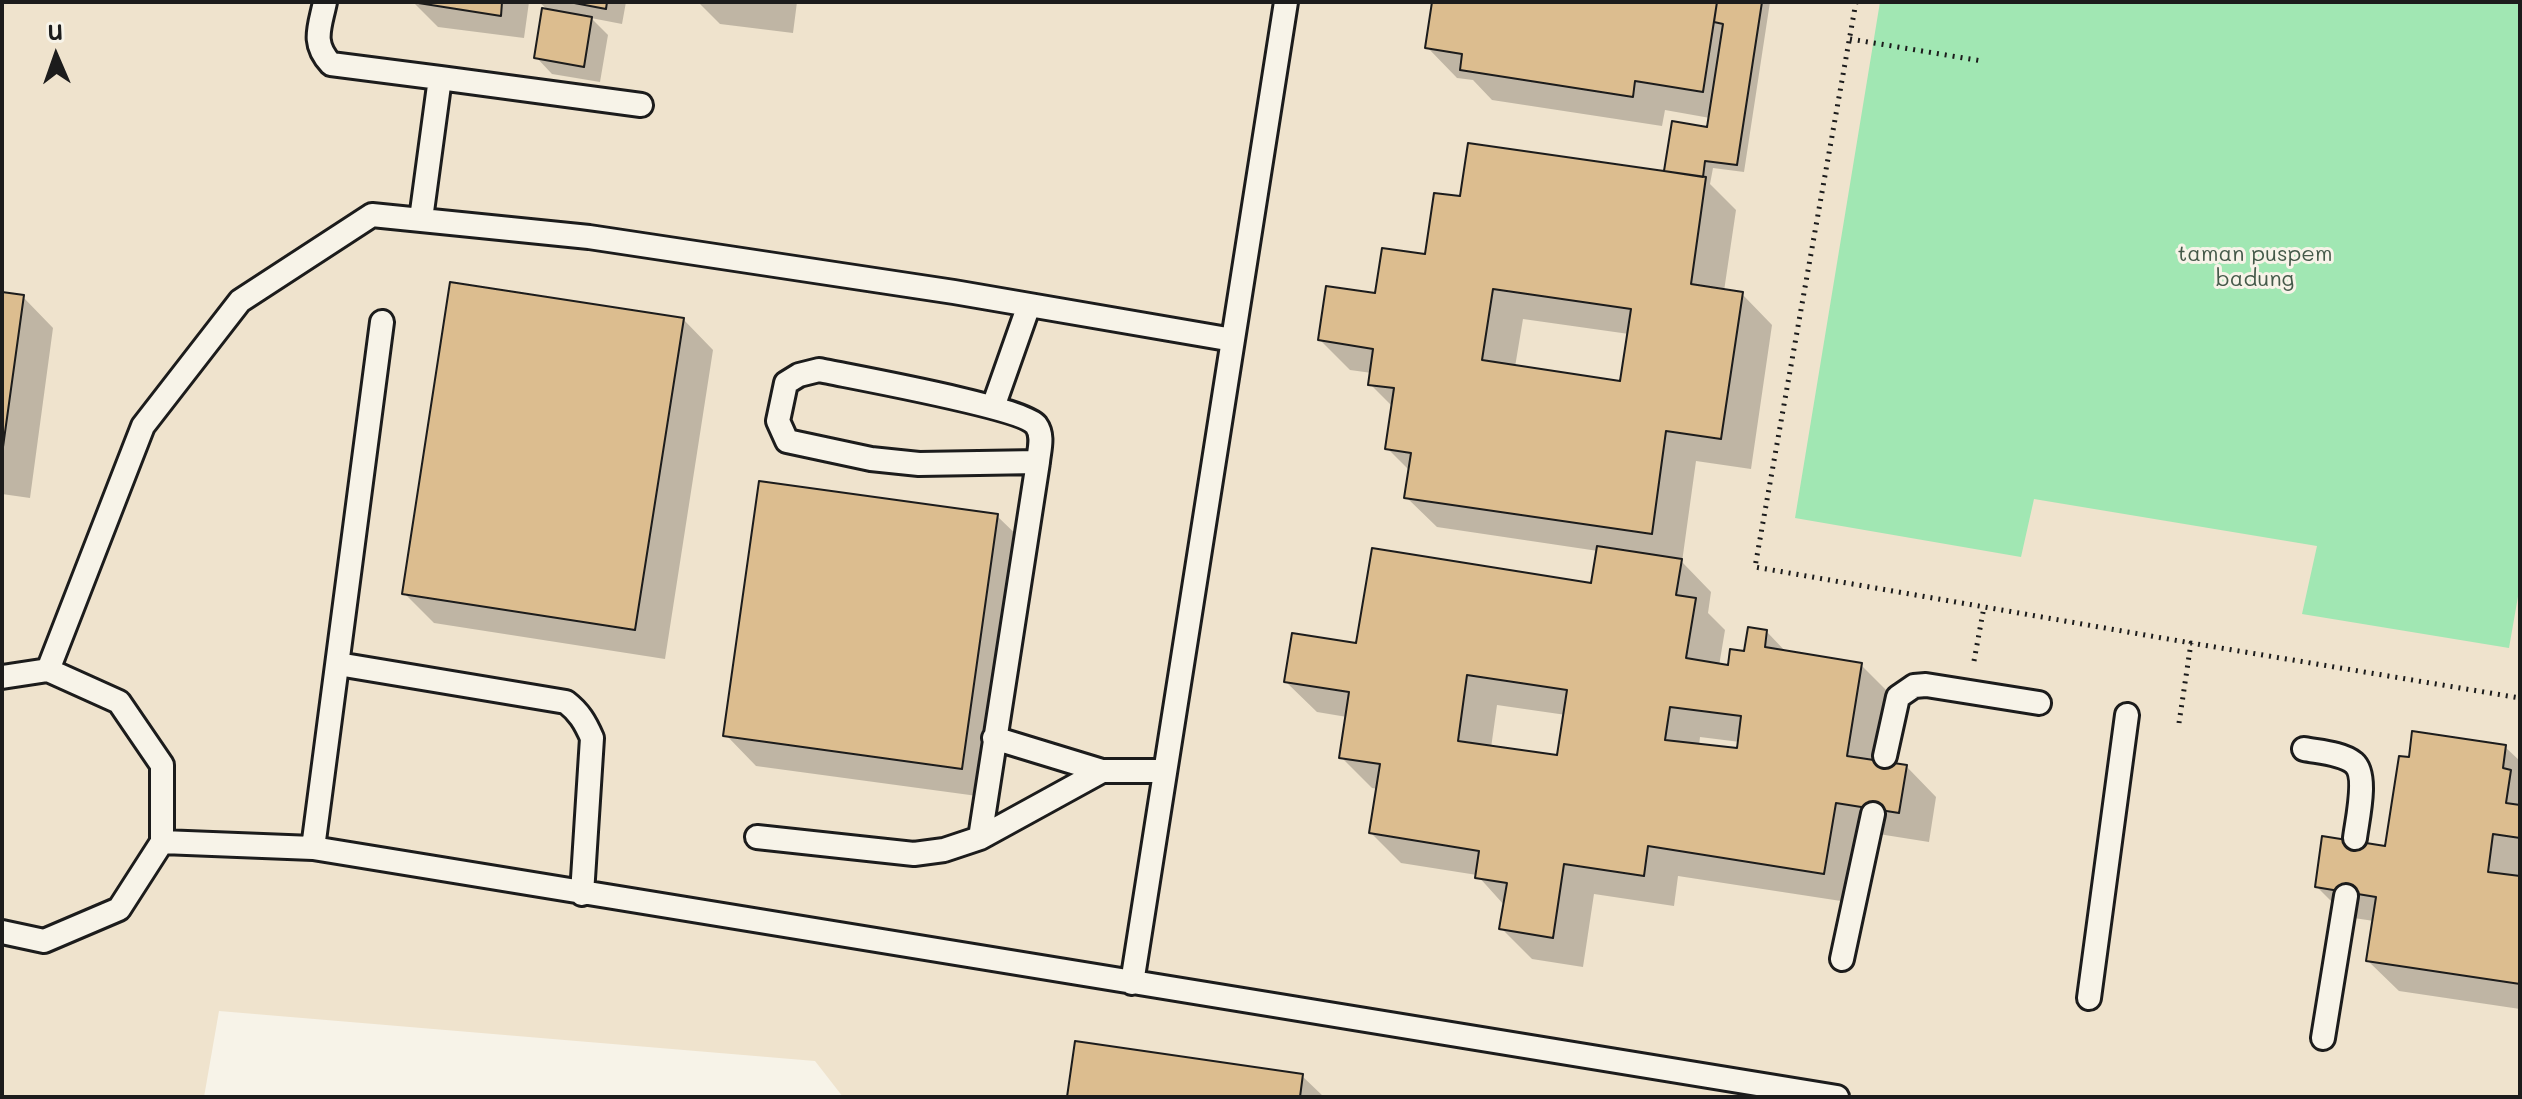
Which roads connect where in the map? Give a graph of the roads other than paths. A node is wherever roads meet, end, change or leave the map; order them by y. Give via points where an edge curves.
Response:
1 (325, 2) edge
2 (1286, 2) edge
3 (440, 78) junction
4 (641, 105) dead end
5 (421, 219) junction
6 (1029, 305) junction
7 (382, 322) dead end
8 (1233, 340) junction
9 (993, 407) junction
10 (1038, 462) junction
11 (338, 664) junction
12 (48, 670) junction
13 (2, 677) edge
14 (2039, 703) dead end
15 (2127, 715) dead end
16 (994, 738) junction
17 (2304, 749) dead end
18 (1885, 756) dead end
19 (1102, 771) junction
20 (1165, 771) junction
21 (1873, 814) dead end
22 (757, 837) dead end
23 (980, 838) junction
24 (2355, 838) dead end
25 (162, 842) junction
26 (313, 848) junction
27 (582, 894) junction
28 (2346, 896) dead end
29 (2, 932) edge
30 (1842, 959) dead end
31 (1132, 983) junction
32 (2089, 998) dead end
33 (2323, 1038) dead end
34 (1837, 1097) edge

1 - 3 lane via 317,39 331,64
2 - 8 lane
3 - 4 lane
3 - 5 lane
5 - 6 lane via 589,237
5 - 12 lane via 372,215 240,301 143,426
6 - 8 lane
6 - 9 lane
7 - 11 lane
8 - 20 lane
9 - 10 lane via 1035,425 1040,437
9 - 10 lane via 819,370 786,383 778,421 787,441 871,459 919,464
10 - 16 lane
11 - 26 lane
11 - 27 lane via 566,702 575,709 592,738
12 - 13 lane
12 - 25 lane via 119,702 162,765
14 - 18 lane via 1914,686 1898,697
15 - 32 lane
16 - 19 lane
16 - 23 lane
17 - 24 lane via 2355,763 2361,774
19 - 20 lane
19 - 23 lane
20 - 31 lane
21 - 30 lane
22 - 23 lane via 914,854
25 - 26 lane
25 - 29 lane via 119,909 44,941
26 - 27 lane
27 - 31 lane
28 - 33 lane
31 - 34 lane

